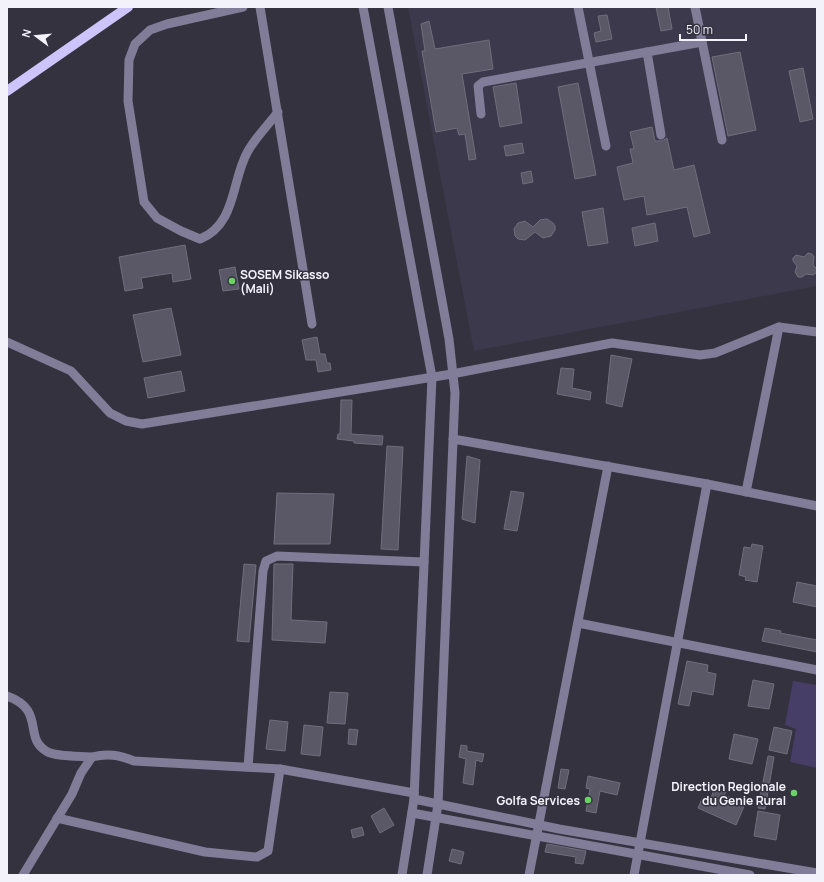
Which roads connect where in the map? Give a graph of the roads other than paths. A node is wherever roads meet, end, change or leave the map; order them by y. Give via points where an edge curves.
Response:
1 (128, 7) edge
2 (243, 7) edge
3 (260, 7) edge
4 (363, 7) edge
5 (388, 7) edge
6 (578, 7) edge
7 (695, 7) edge
8 (702, 42) junction
9 (647, 52) junction
10 (589, 63) junction
11 (7, 91) edge
12 (278, 112) junction
13 (480, 114) dead end
14 (661, 135) dead end
15 (722, 140) dead end
16 (606, 146) dead end
17 (312, 324) dead end
18 (779, 327) junction
19 (817, 332) edge
20 (7, 342) edge
21 (452, 374) junction
22 (432, 377) junction
23 (453, 439) junction
24 (608, 466) junction
25 (707, 484) junction
26 (746, 492) junction
27 (817, 506) edge
28 (424, 562) junction
29 (578, 623) junction
30 (676, 642) junction
31 (817, 670) edge
32 (7, 696) edge
33 (92, 757) junction
34 (248, 767) junction
35 (280, 769) junction
36 (414, 796) junction
37 (438, 804) junction
38 (412, 813) junction
39 (437, 817) junction
40 (57, 818) junction
41 (538, 825) junction
42 (536, 835) junction
43 (640, 843) junction
44 (638, 855) junction
45 (737, 859) junction
46 (817, 873) edge
47 (735, 874) edge
48 (23, 875) edge
49 (402, 875) edge
50 (427, 875) edge
51 (529, 875) edge
52 (634, 875) edge
53 (750, 875) edge

1 - 11 main road
2 - 12 street via 167,24 150,30 135,44 128,60 128,101 144,202 157,218 181,232 200,239 210,235 227,214 248,152
3 - 12 street
4 - 22 street
5 - 21 street via 449,339
6 - 10 street
7 - 8 street
8 - 9 street
8 - 15 street
9 - 10 street
9 - 14 street
10 - 13 street via 483,82 478,86
10 - 16 street
12 - 17 street
18 - 19 street
18 - 21 street via 714,353 700,355 612,343
18 - 26 street
20 - 22 street via 71,371 110,413 126,421 142,424
21 - 22 street
21 - 23 street via 455,393
22 - 28 street
23 - 24 street
23 - 37 street
24 - 25 street
24 - 29 street
25 - 26 street
25 - 30 street
26 - 27 street
28 - 34 street via 277,556 266,561 262,578
28 - 36 street
29 - 30 street
29 - 41 street
30 - 31 street
30 - 43 street
32 - 33 street via 20,701 31,715 37,744 47,752
33 - 34 street via 104,754 118,755 134,761
33 - 40 street
34 - 35 street
35 - 36 street
35 - 40 street via 268,851 257,857 204,852
36 - 37 street
36 - 38 street
37 - 39 street
37 - 41 street
38 - 39 street
38 - 49 street
39 - 42 street
39 - 50 street
40 - 48 street
41 - 42 street
41 - 43 street
42 - 44 street
42 - 51 street
43 - 44 street
43 - 45 street
44 - 47 street
44 - 52 street
45 - 46 street
45 - 47 street
47 - 53 street

